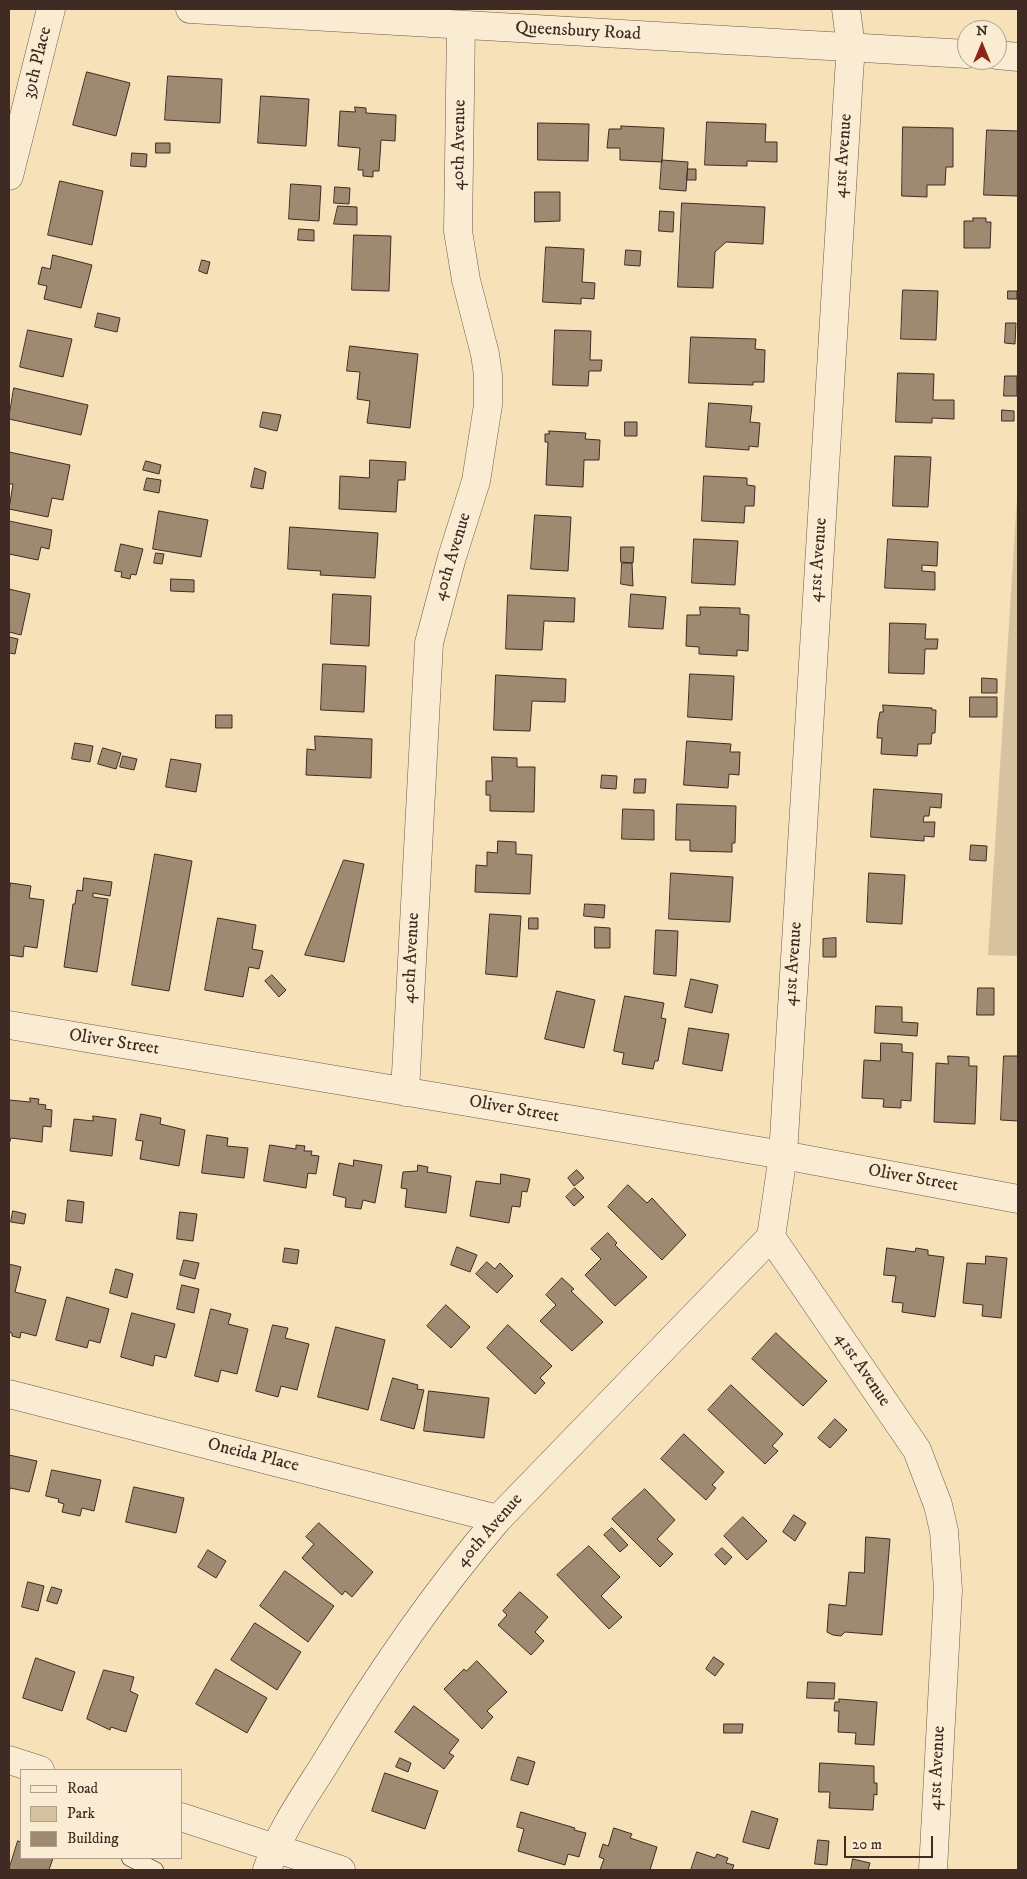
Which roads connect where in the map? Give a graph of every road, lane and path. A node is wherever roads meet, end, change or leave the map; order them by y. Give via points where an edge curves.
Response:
1 (51, 9) edge
2 (190, 9) edge
3 (846, 9) edge
4 (460, 26) junction
5 (851, 47) junction
6 (957, 53) edge
7 (9, 176) edge
8 (9, 1025) edge
9 (405, 1092) junction
10 (783, 1155) junction
11 (1018, 1199) edge
12 (771, 1237) junction
13 (9, 1394) edge
14 (498, 1519) junction
15 (9, 1760) edge
16 (37, 1769) edge
17 (182, 1816) edge
18 (132, 1859) edge
19 (271, 1859) edge
20 (155, 1870) edge
21 (341, 1870) edge
22 (932, 1870) edge

1 - 7 street, 39th Place
2 - 4 street, Queensbury Road
3 - 5 street, 41st Avenue
4 - 5 street, Queensbury Road
4 - 9 street, 40th Avenue via 458,231 486,361 488,405 476,482 444,582 429,643
5 - 6 street, Queensbury Road
5 - 10 street, 41st Avenue
8 - 9 street, Oliver Street
9 - 10 street, Oliver Street
10 - 11 street, Oliver Street
10 - 12 street, 41st Avenue
12 - 14 street, 40th Avenue
12 - 22 street, 41st Avenue via 916,1450 938,1505 947,1557 948,1590
13 - 14 street, Oneida Place
14 - 19 street, 40th Avenue via 402,1644 349,1723
15 - 16 street
17 - 19 street
18 - 20 lane
19 - 21 street

